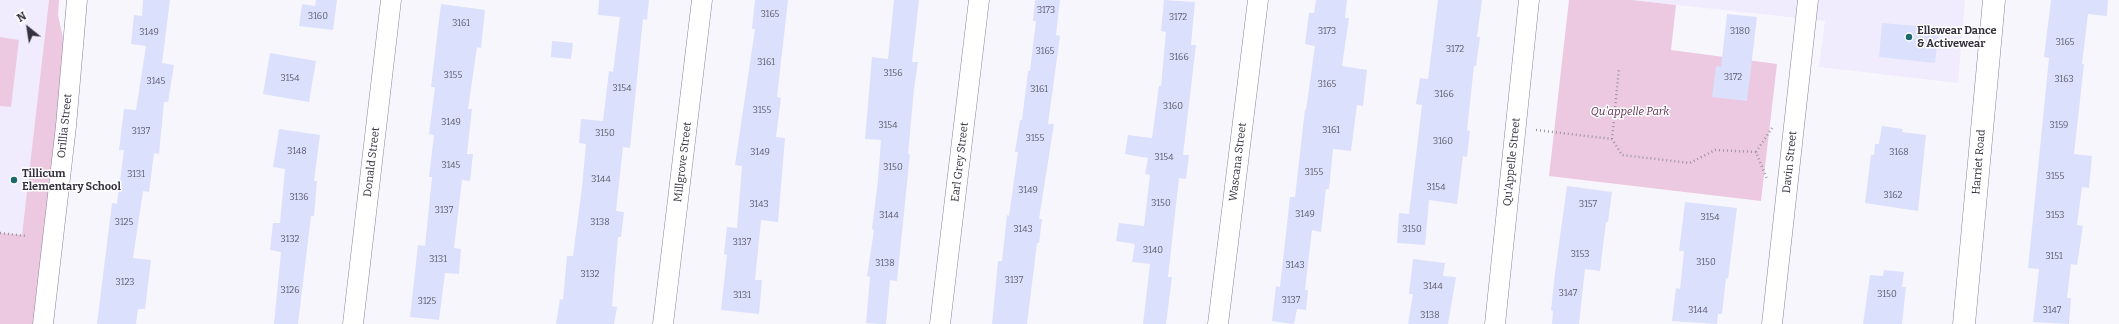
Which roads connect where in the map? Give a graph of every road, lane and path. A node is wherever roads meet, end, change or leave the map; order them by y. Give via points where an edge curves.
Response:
1 (77, 0) edge
2 (390, 0) edge
3 (702, 0) edge
4 (979, 0) edge
5 (1258, 0) edge
6 (1530, 0) edge
7 (1808, 0) edge
8 (1994, 0) edge
9 (1619, 68) dead end
10 (1516, 127) junction
11 (1612, 139) junction
12 (1770, 186) dead end
13 (0, 233) edge
14 (26, 236) dead end
15 (43, 324) edge
16 (353, 324) edge
17 (663, 324) edge
18 (940, 324) edge
19 (1218, 324) edge
20 (1495, 324) edge
21 (1772, 324) edge
22 (1964, 324) edge

1 - 15 street, Orillia Street via 66,126
2 - 16 street, Donald Street
3 - 17 street, Millgrove Street
4 - 18 street, Earl Grey Street
5 - 19 street, Wascana Street
6 - 10 street, Qu'Appelle Street
7 - 21 street, Davin Street
8 - 22 main road, Harriet Road
9 - 11 path
10 - 11 path
10 - 20 street, Qu'Appelle Street
11 - 12 path via 1622,155 1690,163 1715,150 1756,152
13 - 14 path

